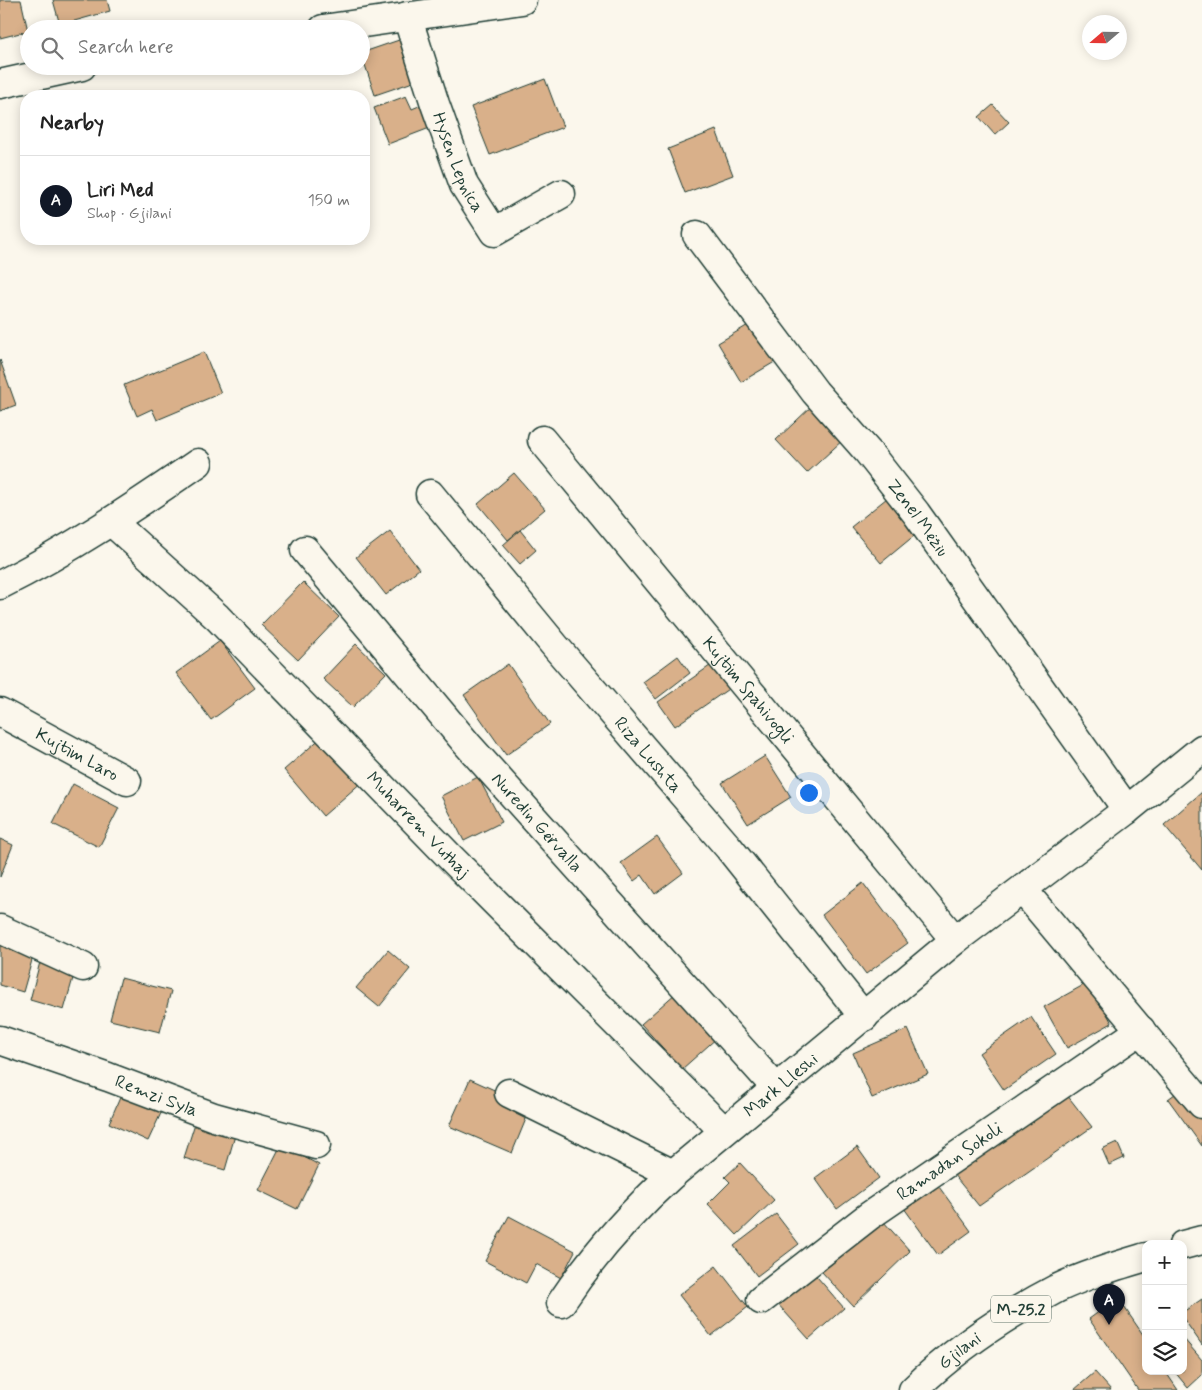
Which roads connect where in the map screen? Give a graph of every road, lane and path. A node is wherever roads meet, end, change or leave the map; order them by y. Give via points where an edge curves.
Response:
1 (522, 0) edge
2 (407, 16) junction
3 (370, 22) edge
4 (41, 75) edge
5 (0, 84) edge
6 (560, 194) dead end
7 (697, 235) dead end
8 (542, 440) dead end
9 (198, 462) dead end
10 (430, 494) dead end
11 (116, 519) junction
12 (305, 550) dead end
13 (0, 586) edge
14 (0, 712) edge
15 (1202, 749) edge
16 (127, 781) dead end
17 (1127, 810) junction
18 (1023, 890) junction
19 (0, 929) edge
20 (956, 940) junction
21 (83, 967) dead end
22 (864, 1017) junction
23 (1141, 1030) junction
24 (0, 1040) edge
25 (776, 1088) junction
26 (509, 1093) dead end
27 (1202, 1104) edge
28 (724, 1131) junction
29 (316, 1145) dead end
30 (673, 1174) junction
31 (1202, 1240) edge
32 (1187, 1244) edge
33 (1142, 1258) edge
34 (761, 1300) dead end
35 (561, 1303) dead end
36 (913, 1390) edge

1 - 2 street
2 - 3 street
2 - 6 street, Hysen Lepnica via 464,185 494,232
4 - 5 street
7 - 17 street, Zenel Mëziu via 815,392 916,513
8 - 20 street, Kujtim Spahivogli
9 - 11 street
10 - 22 street, Riza Lushta via 555,646 729,848
11 - 13 street
11 - 28 street, Muharrem Vuthaj via 218,617 452,859
12 - 25 street, Nuredin Gërvalla via 473,751
14 - 16 street, Kujtim Laro
15 - 17 street
17 - 18 street
18 - 20 street, Mark Lleshi
18 - 23 street
19 - 21 street
20 - 22 street, Mark Lleshi
22 - 25 street, Mark Lleshi
23 - 27 street
23 - 34 street, Ramadan Sokoli via 869,1216
24 - 29 street, Remzi Syla via 214,1116
25 - 28 street, Mark Lleshi
26 - 30 street
28 - 30 street, Mark Lleshi
30 - 35 street, Mark Lleshi via 609,1238
31 - 32 street
33 - 36 street, Gjilani / M-25.2 via 1058,1289 1011,1314 970,1341

